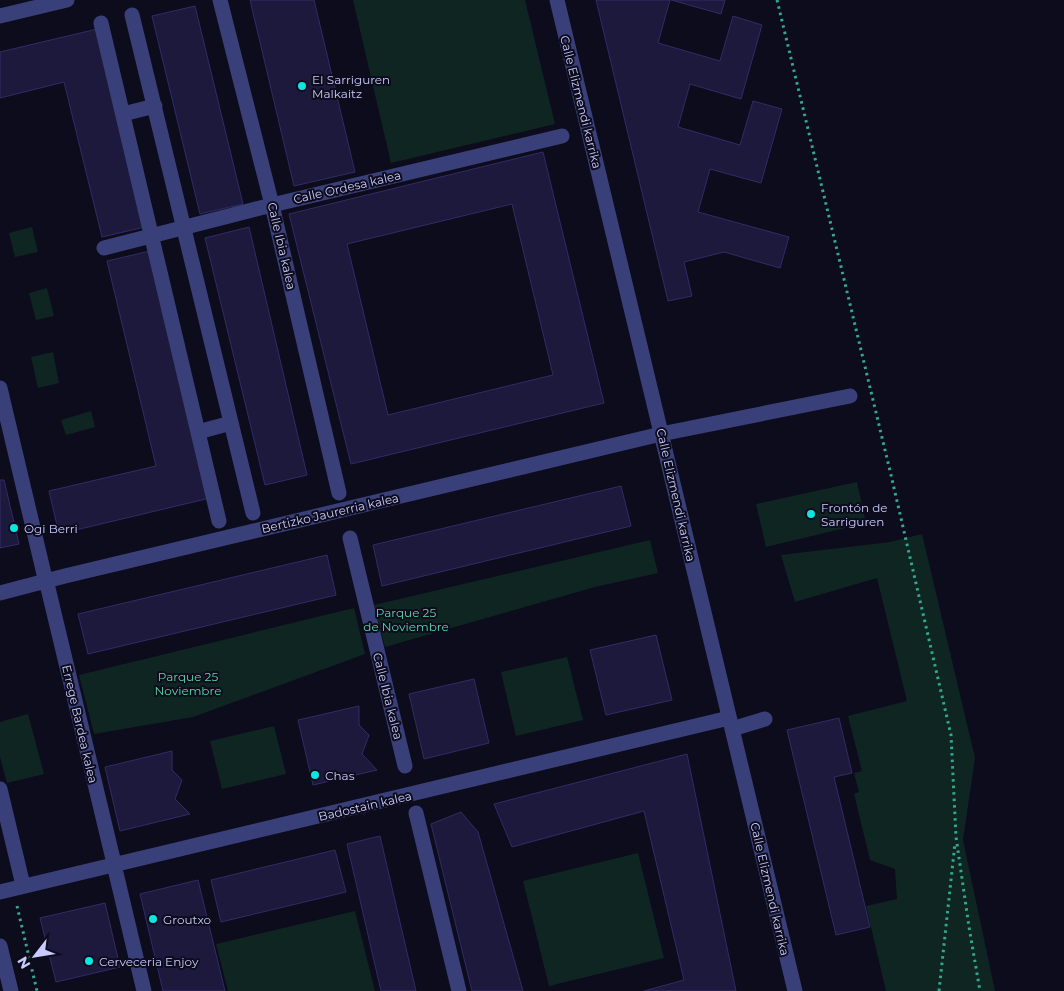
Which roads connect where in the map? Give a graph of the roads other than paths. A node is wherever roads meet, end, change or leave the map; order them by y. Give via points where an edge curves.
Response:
1 (66, 0) edge
2 (220, 0) edge
3 (557, 0) edge
4 (132, 15) dead end
5 (0, 16) edge
6 (101, 23) dead end
7 (154, 106) junction
8 (123, 114) junction
9 (562, 136) dead end
10 (272, 205) junction
11 (184, 228) junction
12 (152, 236) junction
13 (104, 248) dead end
14 (0, 388) edge
15 (850, 396) dead end
16 (231, 423) junction
17 (198, 432) junction
18 (661, 434) junction
19 (339, 493) dead end
20 (253, 513) dead end
21 (219, 521) dead end
22 (350, 538) dead end
23 (0, 593) edge
24 (765, 719) dead end
25 (731, 724) junction
26 (404, 766) dead end
27 (0, 789) edge
28 (416, 813) dead end
29 (22, 881) dead end
30 (0, 892) edge
31 (0, 946) edge
32 (11, 991) edge
33 (144, 991) edge
34 (459, 991) edge
35 (795, 991) edge

1 - 5 street
2 - 10 street, Calle Ibia kalea
3 - 18 street, Calle Elizmendi karrika
4 - 7 street
6 - 8 street
7 - 8 street
7 - 11 street
8 - 12 street
9 - 10 street, Calle Ordesa kalea
10 - 11 street, Calle Ordesa kalea
10 - 19 street, Calle Ibia kalea
11 - 12 street, Calle Ordesa kalea
11 - 16 street
12 - 13 street, Calle Ordesa kalea
12 - 17 street
14 - 33 street, Errege Bardea kalea
15 - 18 street, Bertizko Jaurerria kalea
16 - 17 street
16 - 20 street
17 - 21 street
18 - 23 street, Bertizko Jaurerria kalea
18 - 25 street, Calle Elizmendi karrika
22 - 26 street, Calle Ibia kalea
24 - 25 street, Badostain kalea
25 - 30 street, Badostain kalea
25 - 35 street, Calle Elizmendi karrika
27 - 29 street
28 - 34 street
31 - 32 street

